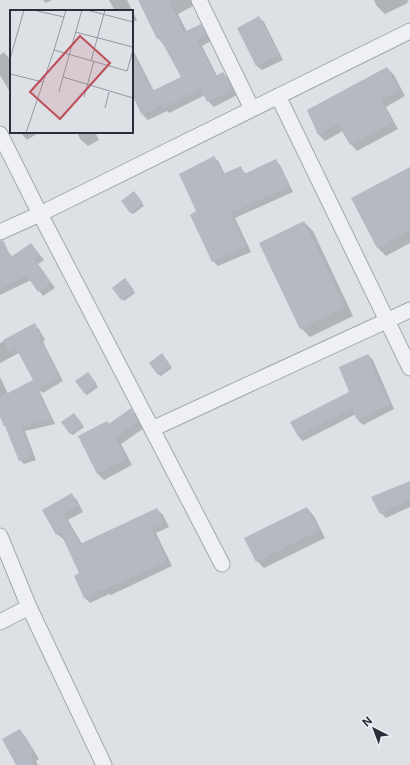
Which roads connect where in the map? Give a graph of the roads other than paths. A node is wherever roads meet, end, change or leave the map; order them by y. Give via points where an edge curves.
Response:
1 (199, 0) edge
2 (410, 31) edge
3 (278, 96) junction
4 (252, 109) junction
5 (0, 134) edge
6 (40, 214) junction
7 (0, 232) edge
8 (410, 310) edge
9 (388, 320) junction
10 (410, 368) edge
11 (152, 429) junction
12 (0, 536) edge
13 (222, 564) dead end
14 (29, 607) junction
15 (0, 622) edge
16 (104, 765) edge

1 - 4 street
2 - 3 street
3 - 4 street
3 - 9 street
4 - 6 street
5 - 6 street
6 - 7 street
6 - 11 street
8 - 9 street
9 - 10 street
9 - 11 street
11 - 13 street
12 - 14 street
14 - 15 street
14 - 16 street

